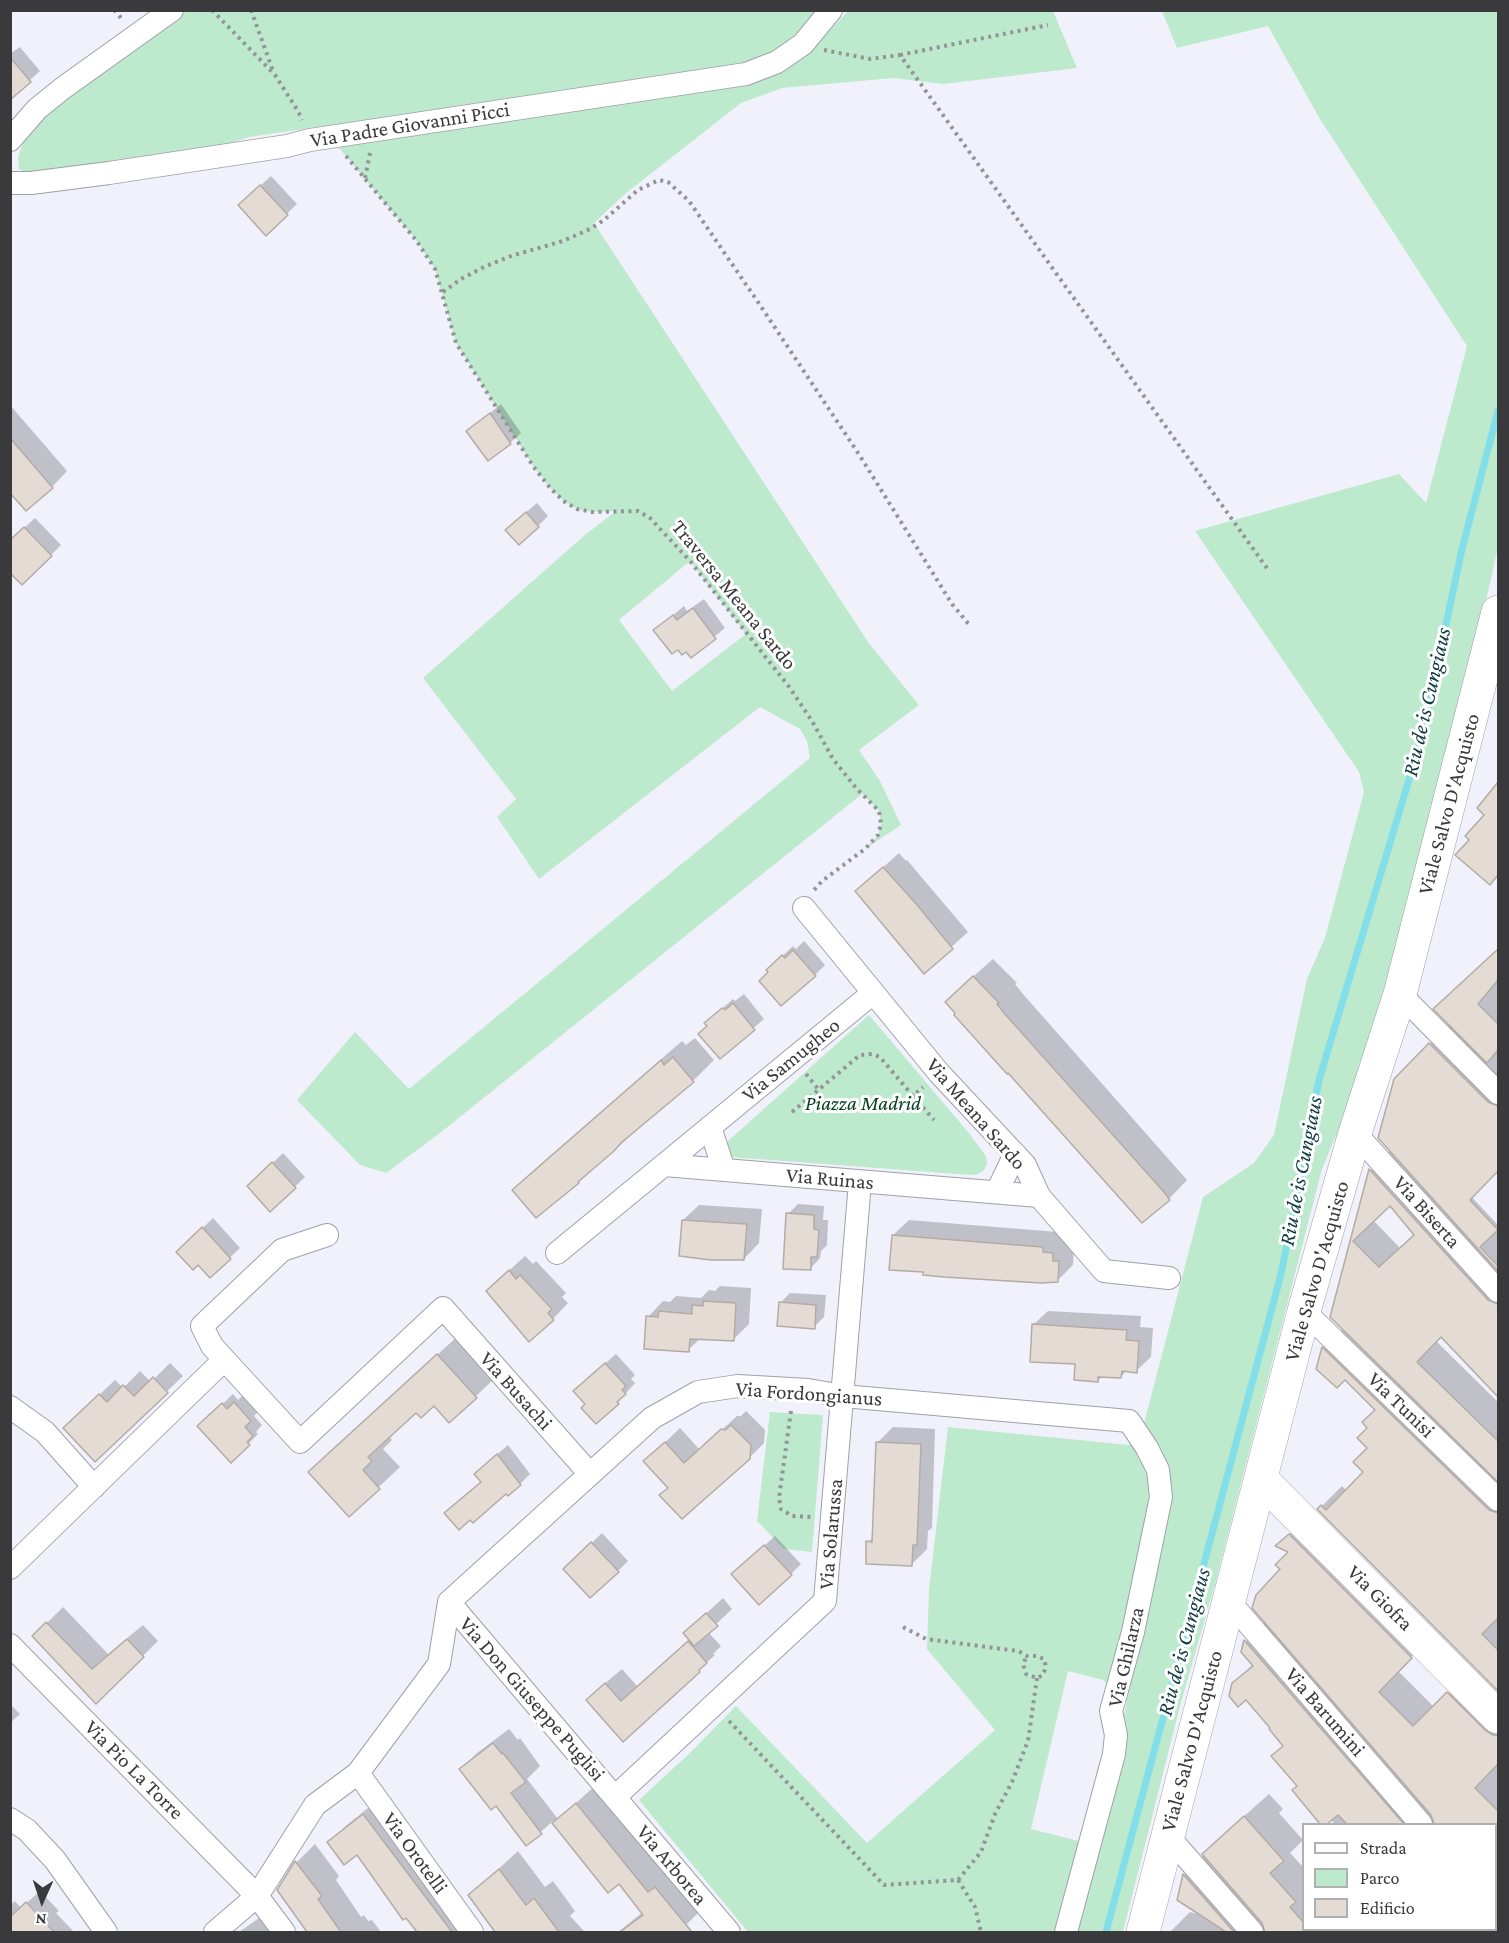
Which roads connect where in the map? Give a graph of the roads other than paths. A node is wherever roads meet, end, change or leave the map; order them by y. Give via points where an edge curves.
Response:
1 (172, 10) edge
2 (831, 10) edge
3 (10, 140) edge
4 (10, 183) edge
5 (1498, 612) edge
6 (804, 908) road end
7 (873, 993) junction
8 (1400, 994) junction
9 (1494, 1081) edge
10 (710, 1127) junction
11 (1355, 1133) junction
12 (1015, 1154) junction
13 (664, 1165) junction
14 (724, 1170) junction
15 (860, 1182) junction
16 (997, 1192) junction
17 (1039, 1196) junction
18 (327, 1235) dead end
19 (557, 1253) dead end
20 (1169, 1278) dead end
21 (1498, 1291) edge
22 (1304, 1311) junction
23 (224, 1360) junction
24 (843, 1396) junction
25 (10, 1407) edge
26 (1129, 1421) joint
27 (590, 1474) junction
28 (1260, 1479) junction
29 (94, 1487) junction
30 (1498, 1500) edge
31 (10, 1568) edge
32 (1228, 1600) junction
33 (449, 1602) junction
34 (10, 1645) edge
35 (1498, 1717) edge
36 (358, 1773) junction
37 (616, 1796) junction
38 (10, 1819) edge
39 (1420, 1823) edge
40 (1167, 1835) junction
41 (257, 1896) junction
42 (106, 1932) edge
43 (214, 1932) edge
44 (284, 1932) edge
45 (472, 1932) edge
46 (729, 1932) edge
47 (1065, 1932) edge
48 (1143, 1932) edge
49 (1252, 1932) edge

1 - 3 street via 63,88 37,109
2 - 4 street, Via Padre Giovanni Picci via 803,44 777,62 746,74 109,173
5 - 8 street, Viale Salvo D'Acquisto
6 - 7 street, Via Meana Sardo
7 - 10 street, Via Samugheo
7 - 12 street, Via Meana Sardo via 939,1073
8 - 9 street
8 - 11 street, Viale Salvo D'Acquisto
10 - 13 street, Via Samugheo
10 - 14 street
11 - 21 street, Via Biserta
11 - 22 street, Viale Salvo D'Acquisto
12 - 16 street
12 - 17 street, Via Meana Sardo via 1025,1165
13 - 14 street, Via Ruinas
13 - 19 street, Via Samugheo
14 - 15 street, Via Ruinas
15 - 16 street, Via Ruinas
15 - 24 street, Via Solarussa
16 - 17 street, Via Ruinas
17 - 20 street, Via Meana Sardo via 1104,1271
18 - 23 street via 282,1250 202,1326
22 - 28 street, Viale Salvo D'Acquisto
22 - 30 street, Via Tunisi
23 - 27 street, Via Busachi via 300,1442 443,1308
23 - 29 street
24 - 26 street, Via Fordongianus
24 - 27 street, Via Fordongianus via 738,1386 698,1392 652,1418
24 - 37 street, Via Solarussa via 825,1601
25 - 29 street via 45,1432
26 - 47 street, Via Ghilarza via 1158,1470 1161,1497 1133,1632 1111,1711 1116,1735 1114,1754
27 - 33 street, Via Fordongianus
28 - 32 street, Viale Salvo D'Acquisto
28 - 35 street, Via Giofra
29 - 31 street
32 - 39 street, Via Barumini
32 - 40 street, Viale Salvo D'Acquisto
33 - 36 street via 440,1664
33 - 37 street, Via Don Giuseppe Puglisi
34 - 41 street, Via Pio La Torre
36 - 41 street via 315,1804
36 - 45 street, Via Orotelli
37 - 46 street, Via Arborea
38 - 42 street via 27,1830 55,1860
40 - 48 street, Viale Salvo D'Acquisto
40 - 49 street
41 - 43 street
41 - 44 street, Via Pio La Torre

